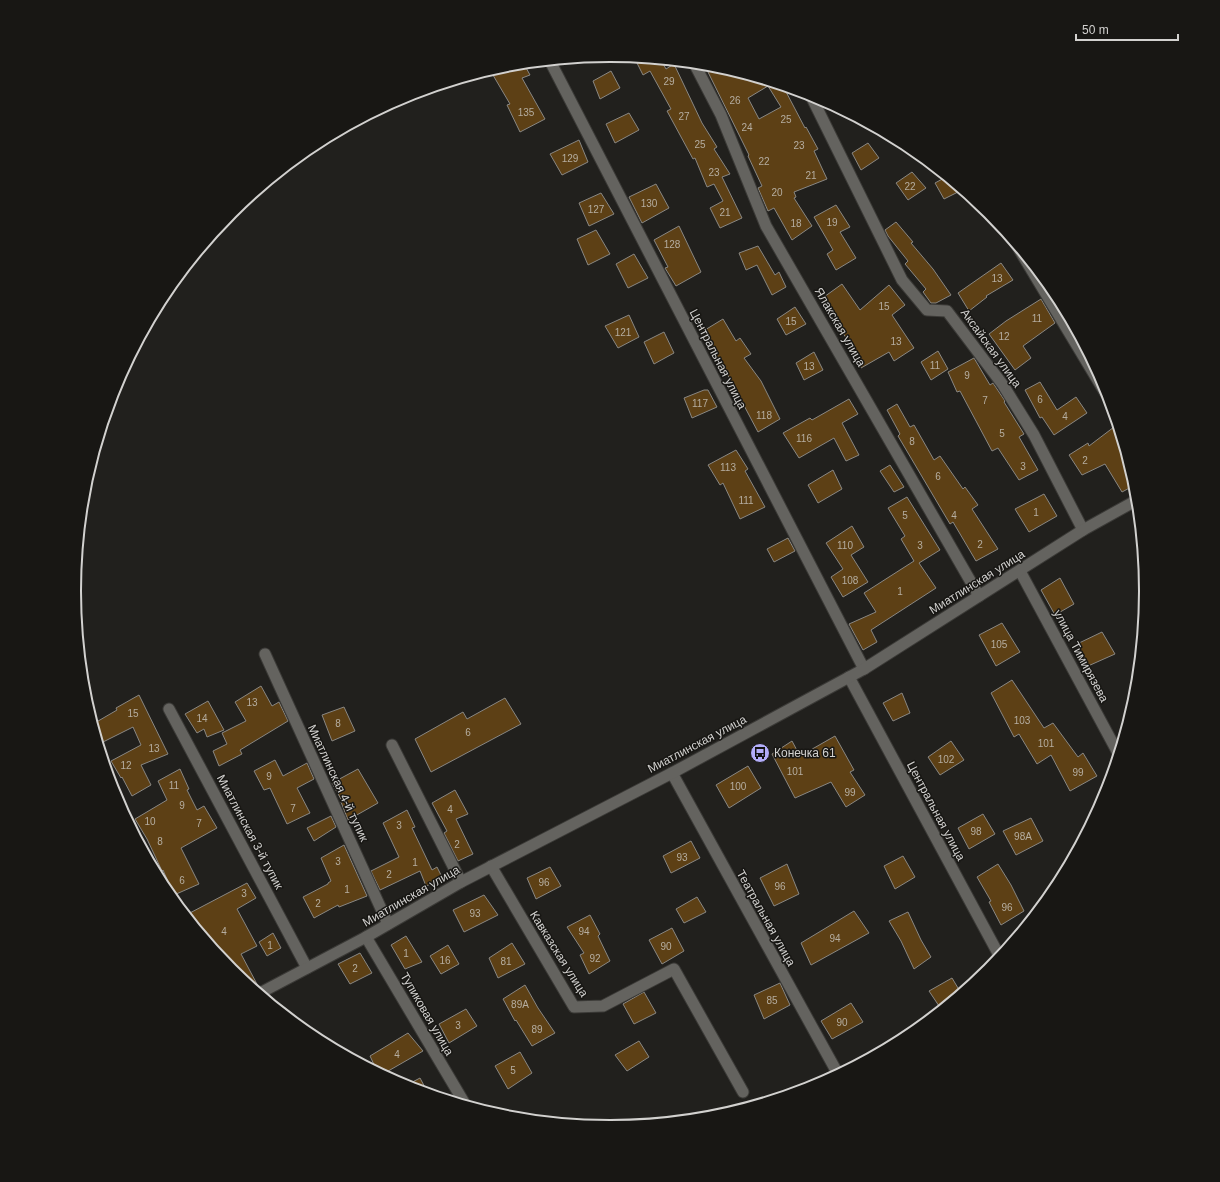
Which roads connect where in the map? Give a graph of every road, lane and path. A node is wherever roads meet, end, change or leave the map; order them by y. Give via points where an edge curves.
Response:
1 (552, 66) edge
2 (697, 70) edge
3 (815, 103) edge
4 (1036, 278) edge
5 (1085, 359) edge
6 (1131, 503) edge
7 (1083, 530) junction
8 (1020, 571) junction
9 (979, 596) junction
10 (265, 654) dead end
11 (864, 669) junction
12 (849, 677) junction
13 (169, 709) dead end
14 (392, 745) dead end
15 (1115, 748) edge
16 (672, 774) junction
17 (491, 866) junction
18 (461, 882) junction
19 (388, 924) junction
20 (366, 937) junction
21 (997, 951) edge
22 (307, 968) junction
23 (264, 991) edge
24 (835, 1069) edge
25 (743, 1092) dead end
26 (462, 1099) edge

1 - 11 street, Центральная улица
2 - 9 street, Ялакская улица via 721,115 766,226
3 - 7 street, Аксайская улица via 902,280 927,310 947,311 1003,385 1034,435
4 - 5 street
6 - 7 street, Миатлинская улица
7 - 8 street, Миатлинская улица
8 - 9 street, Миатлинская улица
8 - 15 street, улица Тимирязева
9 - 11 street, Миатлинская улица
10 - 19 street, Миатлинская 4-й тупик
11 - 12 street, Миатлинская улица
12 - 16 street, Миатлинская улица
12 - 21 street, Центральная улица
13 - 22 street, Миатлинская 3-й тупик
14 - 18 street
16 - 17 street, Миатлинская улица
16 - 24 street, Театральная улица
17 - 18 street, Миатлинская улица
17 - 25 street, Кавказская улица via 574,1007 603,1006 674,969
18 - 19 street, Миатлинская улица
19 - 20 street, Миатлинская улица
20 - 22 street, Миатлинская улица
20 - 26 street, Тупиковая улица
22 - 23 street, Миатлинская улица

